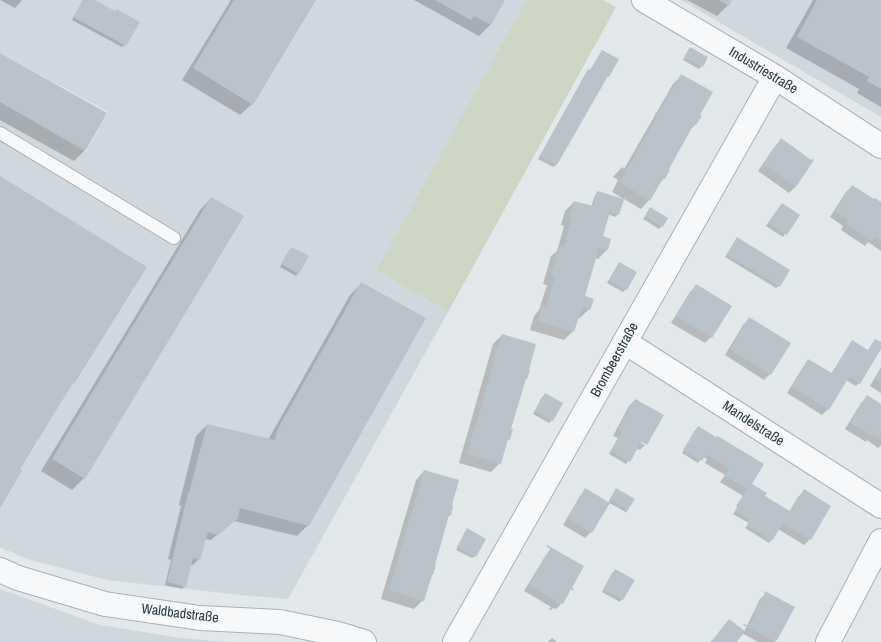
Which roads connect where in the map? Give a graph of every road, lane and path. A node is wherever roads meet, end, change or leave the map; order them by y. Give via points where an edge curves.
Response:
1 (644, 0) edge
2 (775, 77) junction
3 (0, 133) edge
4 (881, 146) edge
5 (174, 238) dead end
6 (625, 342) junction
7 (881, 506) edge
8 (881, 540) edge
9 (0, 570) edge
10 (364, 642) edge
11 (455, 642) edge
12 (828, 642) edge

1 - 2 street, Industriestraße
2 - 4 street, Industriestraße
2 - 6 street, Brombeerstraße
3 - 5 lane
6 - 7 street, Mandelstraße
6 - 11 street, Brombeerstraße
8 - 12 street
9 - 10 street, Waldbadstraße via 105,604 200,618 280,622

